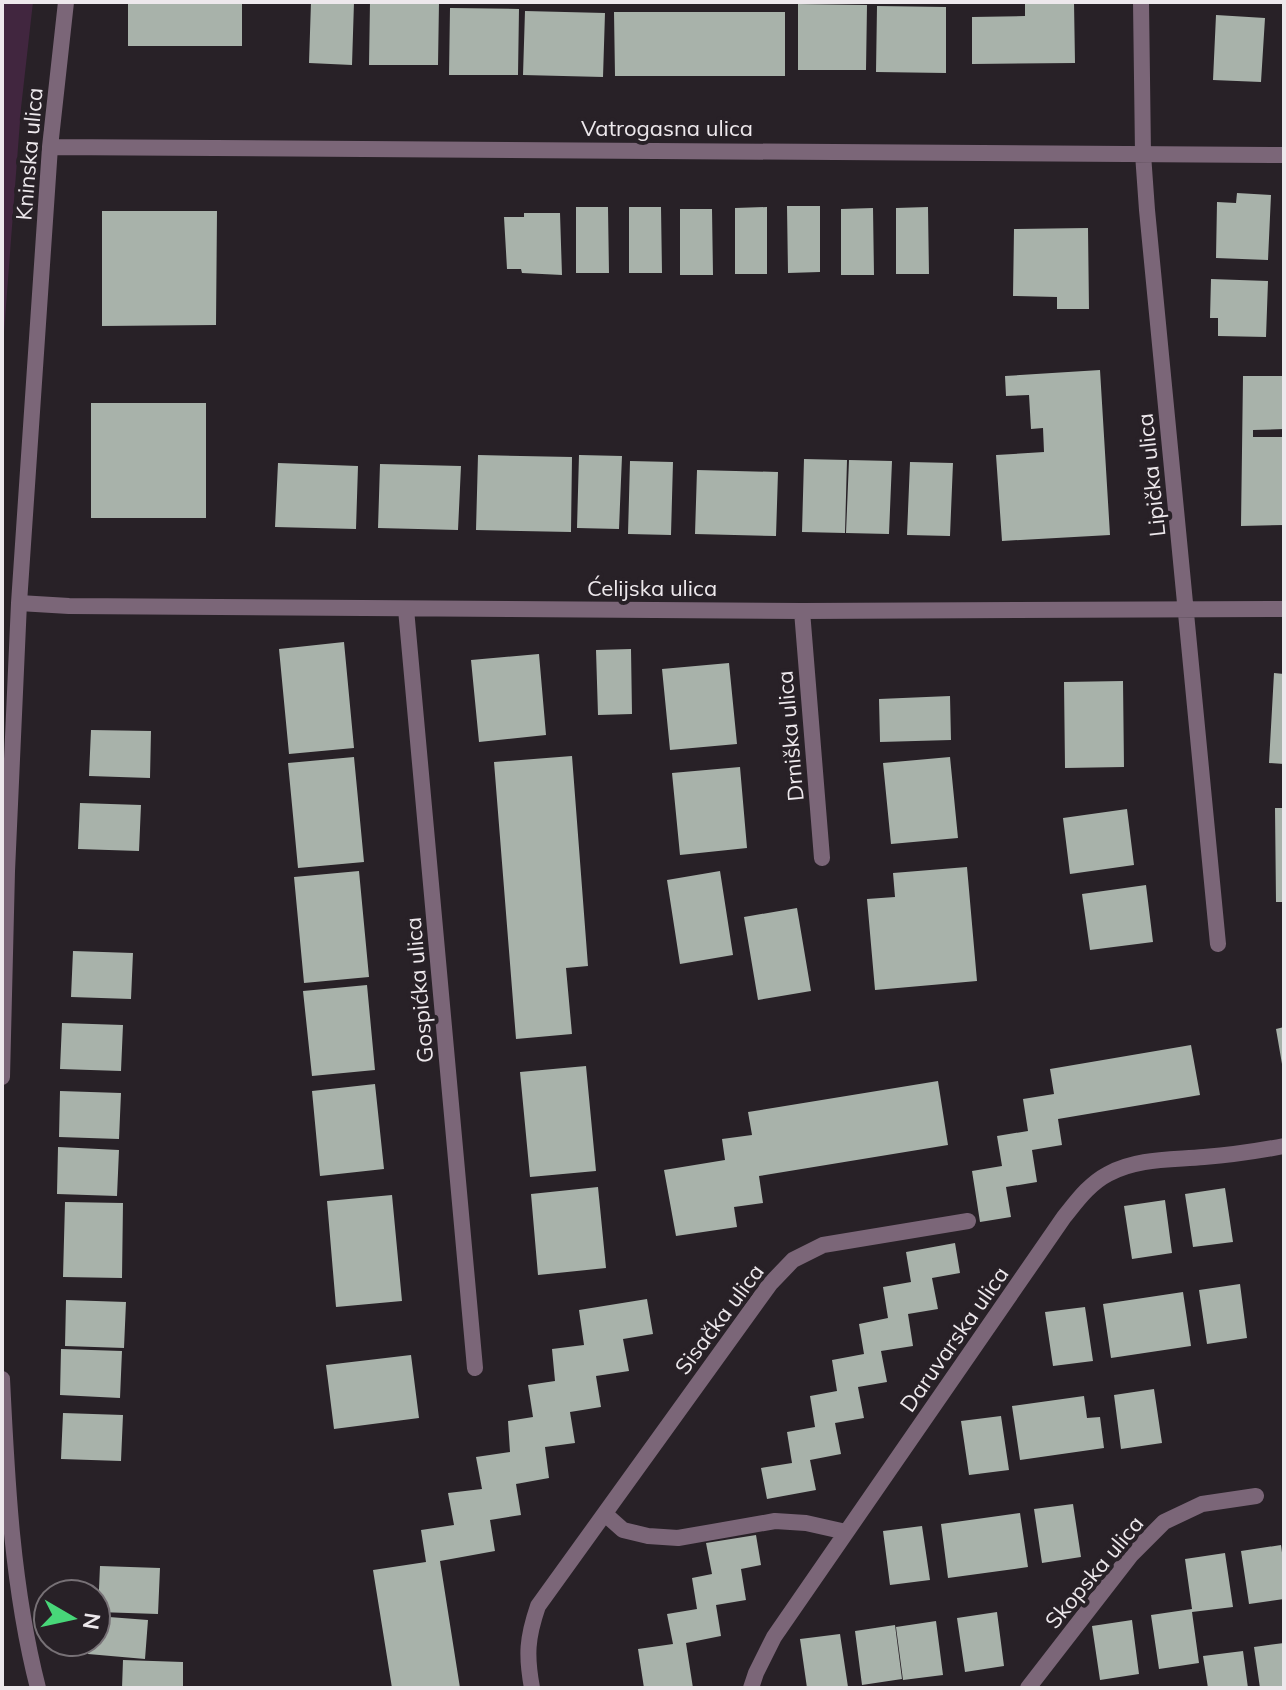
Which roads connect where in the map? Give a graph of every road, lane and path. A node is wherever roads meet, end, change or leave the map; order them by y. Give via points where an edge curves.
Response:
1 (66, 2) edge
2 (1141, 2) edge
3 (50, 147) junction
4 (1143, 154) junction
5 (1284, 155) edge
6 (19, 603) junction
7 (406, 609) junction
8 (1186, 609) junction
9 (1284, 609) edge
10 (802, 611) junction
11 (822, 858) dead end
12 (1218, 944) dead end
13 (2, 1077) edge
14 (1284, 1146) edge
15 (968, 1221) dead end
16 (475, 1368) dead end
17 (2, 1379) edge
18 (1256, 1496) dead end
19 (605, 1514) junction
20 (846, 1532) junction
21 (38, 1688) edge
22 (532, 1688) edge
23 (751, 1688) edge
24 (1028, 1688) edge

1 - 3 street, Kninska ulica
2 - 4 street, Lipička ulica
3 - 4 street, Vatrogasna ulica
3 - 6 street, Kninska ulica
4 - 5 street, Vatrogasna ulica
4 - 8 street, Lipička ulica
6 - 7 street, Ćelijska ulica
6 - 13 street, Kninska ulica
7 - 10 street, Ćelijska ulica
7 - 16 street, Gospićka ulica
8 - 9 street, Ćelijska ulica
8 - 10 street, Ćelijska ulica
8 - 12 street, Lipička ulica
10 - 11 street, Drniška ulica
14 - 20 street, Daruvarska ulica via 1125,1166 1087,1189
15 - 19 street, Sisačka ulica via 823,1245 793,1260 770,1284
17 - 21 street via 19,1593
18 - 24 street, Skopska ulica via 1202,1504 1164,1522 1131,1555
19 - 20 street via 623,1530 648,1536 678,1538 775,1521
19 - 22 street, Sisačka ulica via 538,1606 527,1658
20 - 23 street, Daruvarska ulica via 774,1637

